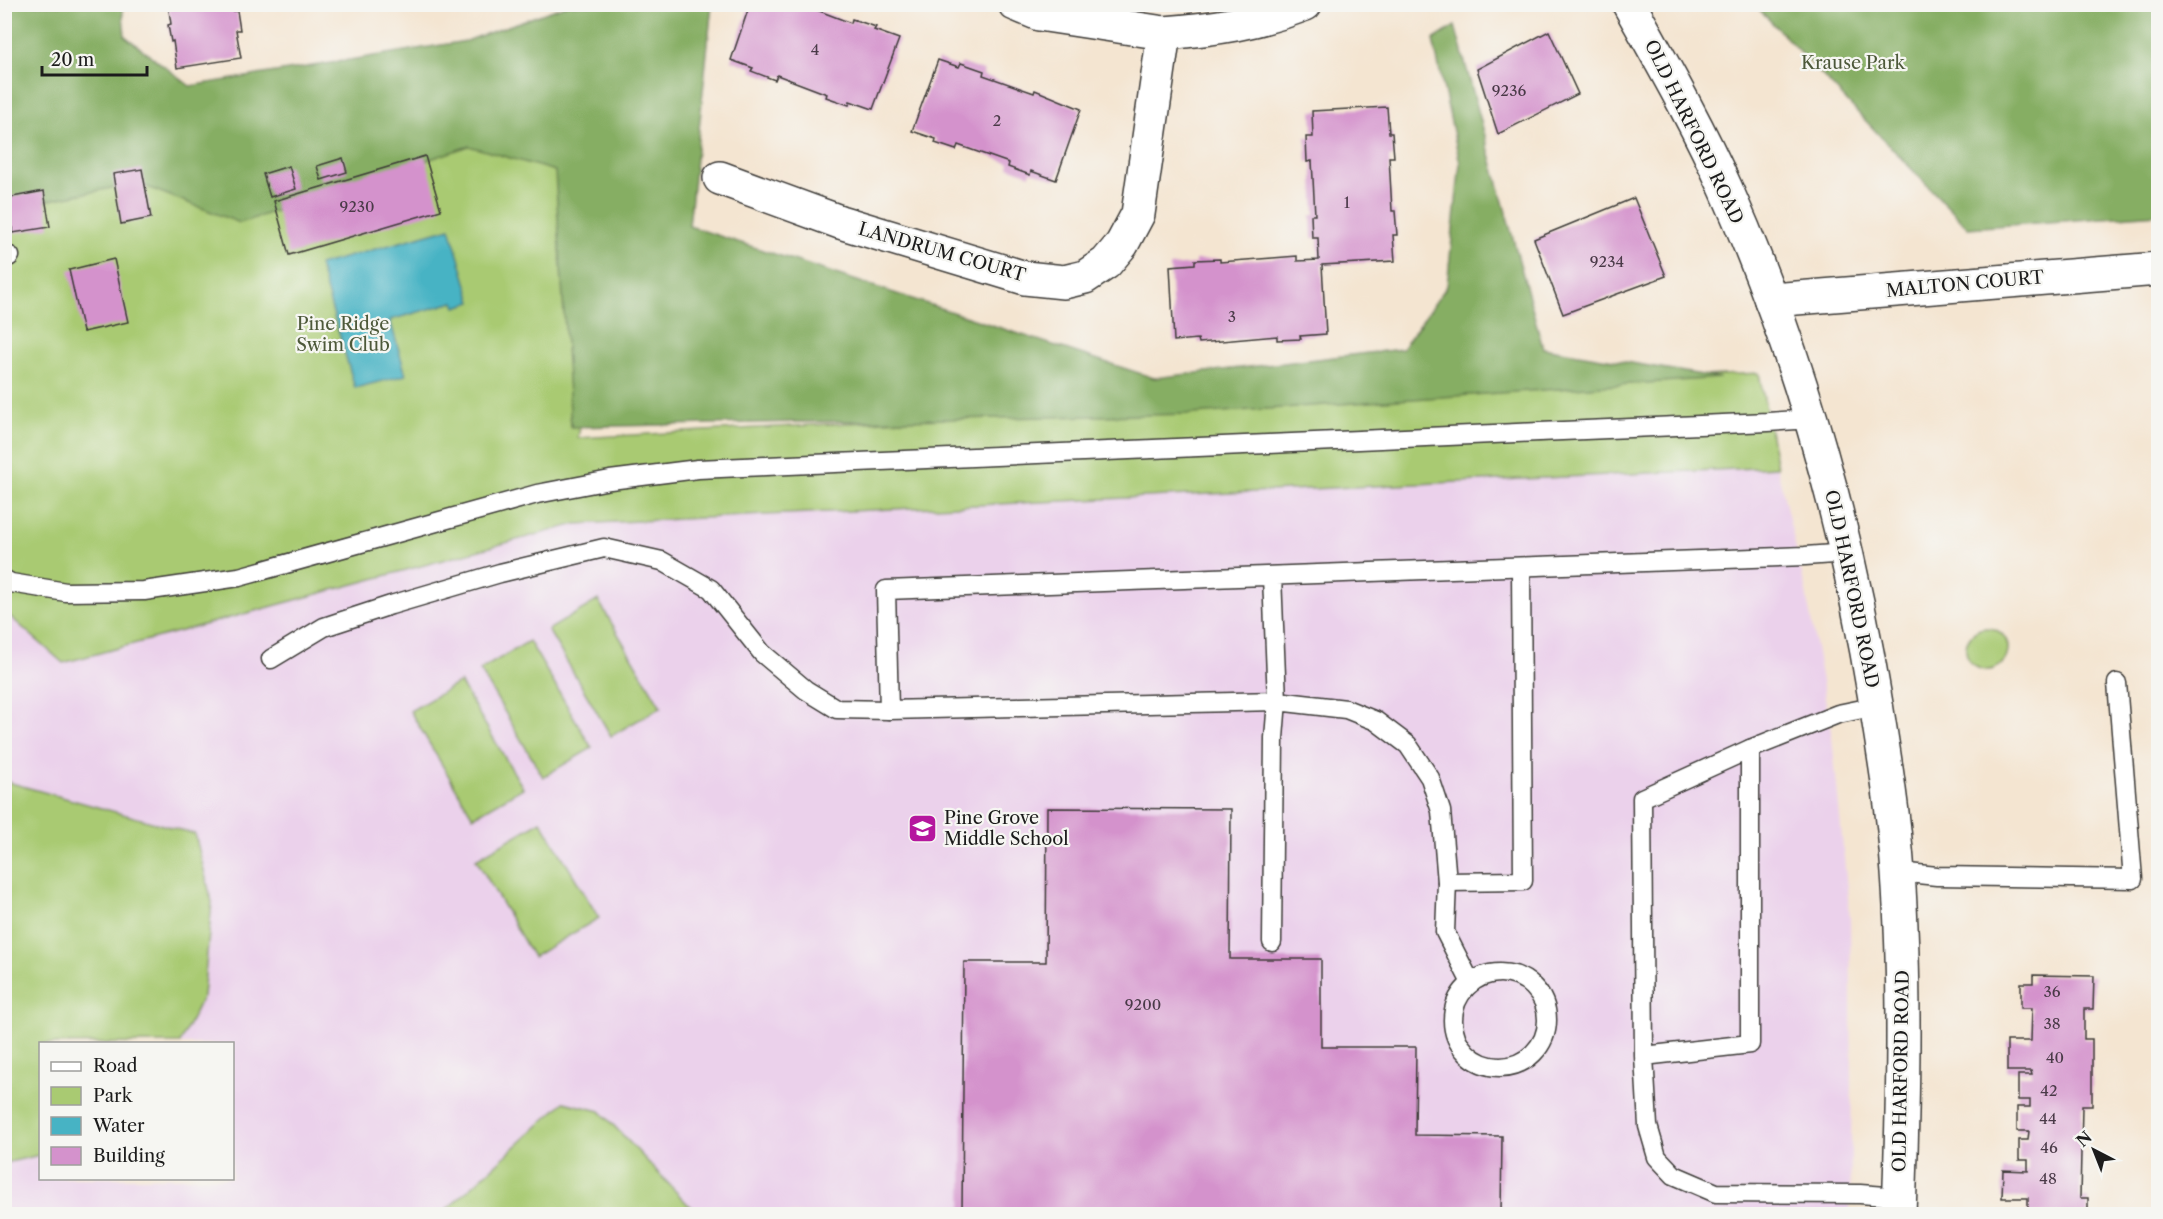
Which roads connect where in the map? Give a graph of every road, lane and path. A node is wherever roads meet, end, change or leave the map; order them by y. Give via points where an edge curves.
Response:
1 (1015, 4) edge
2 (1305, 4) edge
3 (1629, 4) edge
4 (1164, 33) junction
5 (720, 178) dead end
6 (2158, 269) edge
7 (1771, 300) junction
8 (1811, 419) junction
9 (1848, 552) junction
10 (1521, 567) junction
11 (1272, 576) junction
12 (4, 579) edge
13 (271, 660) dead end
14 (2117, 683) dead end
15 (1277, 701) junction
16 (1877, 706) junction
17 (889, 710) junction
18 (1750, 749) junction
19 (1898, 872) junction
20 (1447, 882) junction
21 (1272, 942) dead end
22 (1472, 983) junction
23 (1644, 1056) junction
24 (1899, 1206) edge

1 - 4 street via 1040,14
2 - 4 street via 1272,17 1214,29
3 - 7 street, OLD HARFORD ROAD via 1726,189
4 - 5 street, LANDRUM COURT via 1138,213 1122,244 1106,263 1085,278 1064,282 1025,278 840,222
6 - 7 street, MALTON COURT
7 - 8 street, OLD HARFORD ROAD
8 - 9 street, OLD HARFORD ROAD
8 - 12 lane via 698,469 537,494 239,577 144,591 77,592
9 - 10 lane
9 - 16 street, OLD HARFORD ROAD
10 - 11 lane
10 - 20 lane via 1522,881
11 - 15 lane
11 - 17 lane via 886,590
13 - 17 lane via 324,627 500,573 604,548 662,561 711,589 762,653 806,690 837,709
14 - 19 lane via 2133,879
15 - 17 lane
15 - 20 lane via 1346,709 1376,722 1408,745 1430,778 1441,811
15 - 21 lane
16 - 18 lane via 1838,714
16 - 19 street, OLD HARFORD ROAD
18 - 23 lane via 1642,798
18 - 23 lane via 1750,1044
19 - 24 street, OLD HARFORD ROAD via 1903,974
20 - 22 lane via 1445,932
22 - 22 lane via 1454,1008 1457,1040 1466,1052 1493,1067 1509,1067 1535,1052 1548,1024 1540,994 1529,983 1501,973 1485,975
23 - 24 lane via 1648,1126 1657,1157 1674,1175 1716,1193 1860,1194

